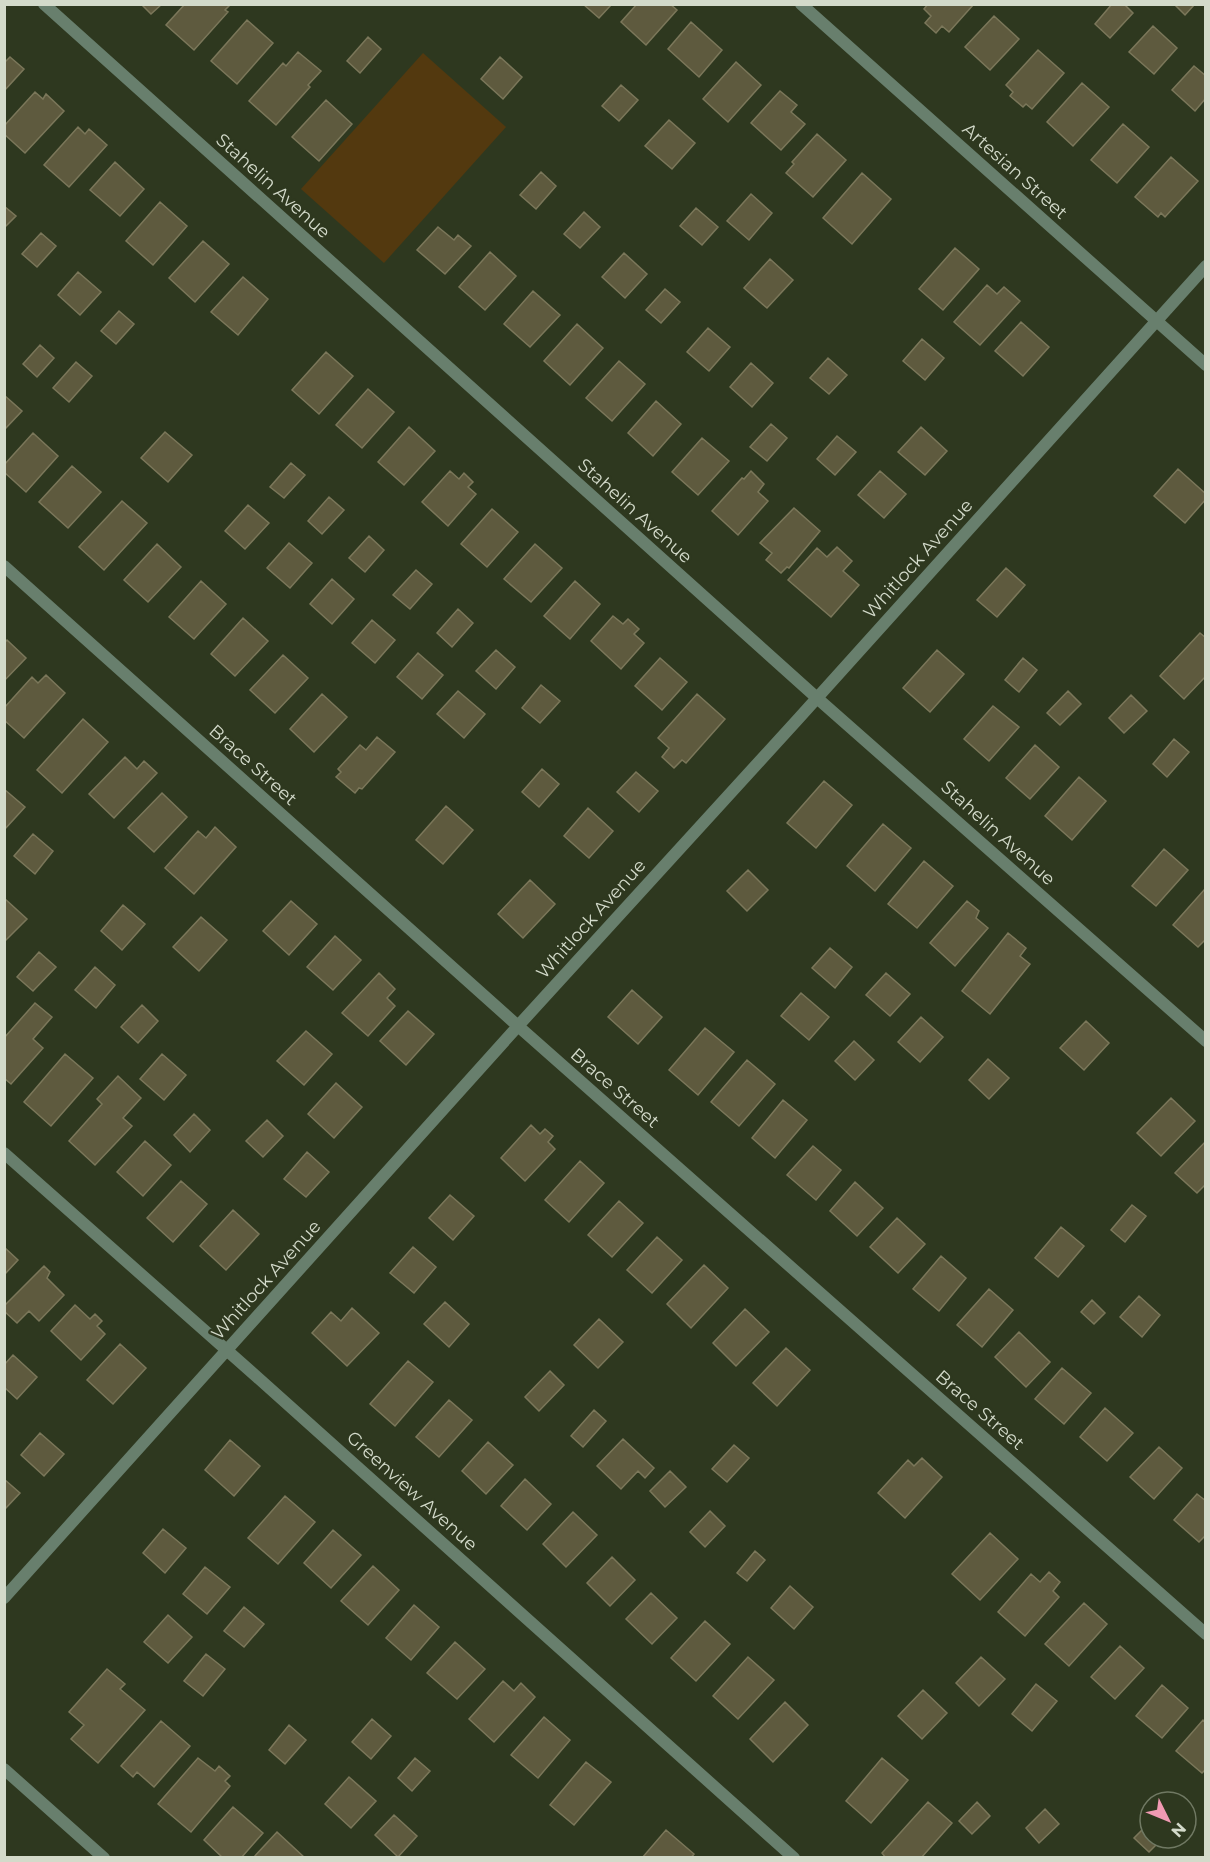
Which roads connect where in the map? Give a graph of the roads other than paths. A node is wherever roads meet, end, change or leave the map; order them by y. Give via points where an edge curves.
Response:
1 (44, 4) edge
2 (801, 4) edge
3 (1206, 266) edge
4 (1156, 321) junction
5 (1206, 365) edge
6 (4, 566) edge
7 (817, 698) junction
8 (518, 1026) junction
9 (1206, 1041) edge
10 (4, 1153) edge
11 (227, 1350) junction
12 (4, 1598) edge
13 (1206, 1634) edge
14 (4, 1769) edge
15 (104, 1857) edge
16 (794, 1857) edge

1 - 7 street, Stahelin Avenue
2 - 4 street, Artesian Street
3 - 4 street, Whitlock Avenue
4 - 5 street, Artesian Street
4 - 7 street, Whitlock Avenue
6 - 8 street, Brace Street
7 - 8 street, Whitlock Avenue
7 - 9 street, Stahelin Avenue
8 - 11 street, Whitlock Avenue
8 - 13 street, Brace Street
10 - 11 street, Greenview Avenue
11 - 12 street, Whitlock Avenue
11 - 16 street, Greenview Avenue
14 - 15 street

